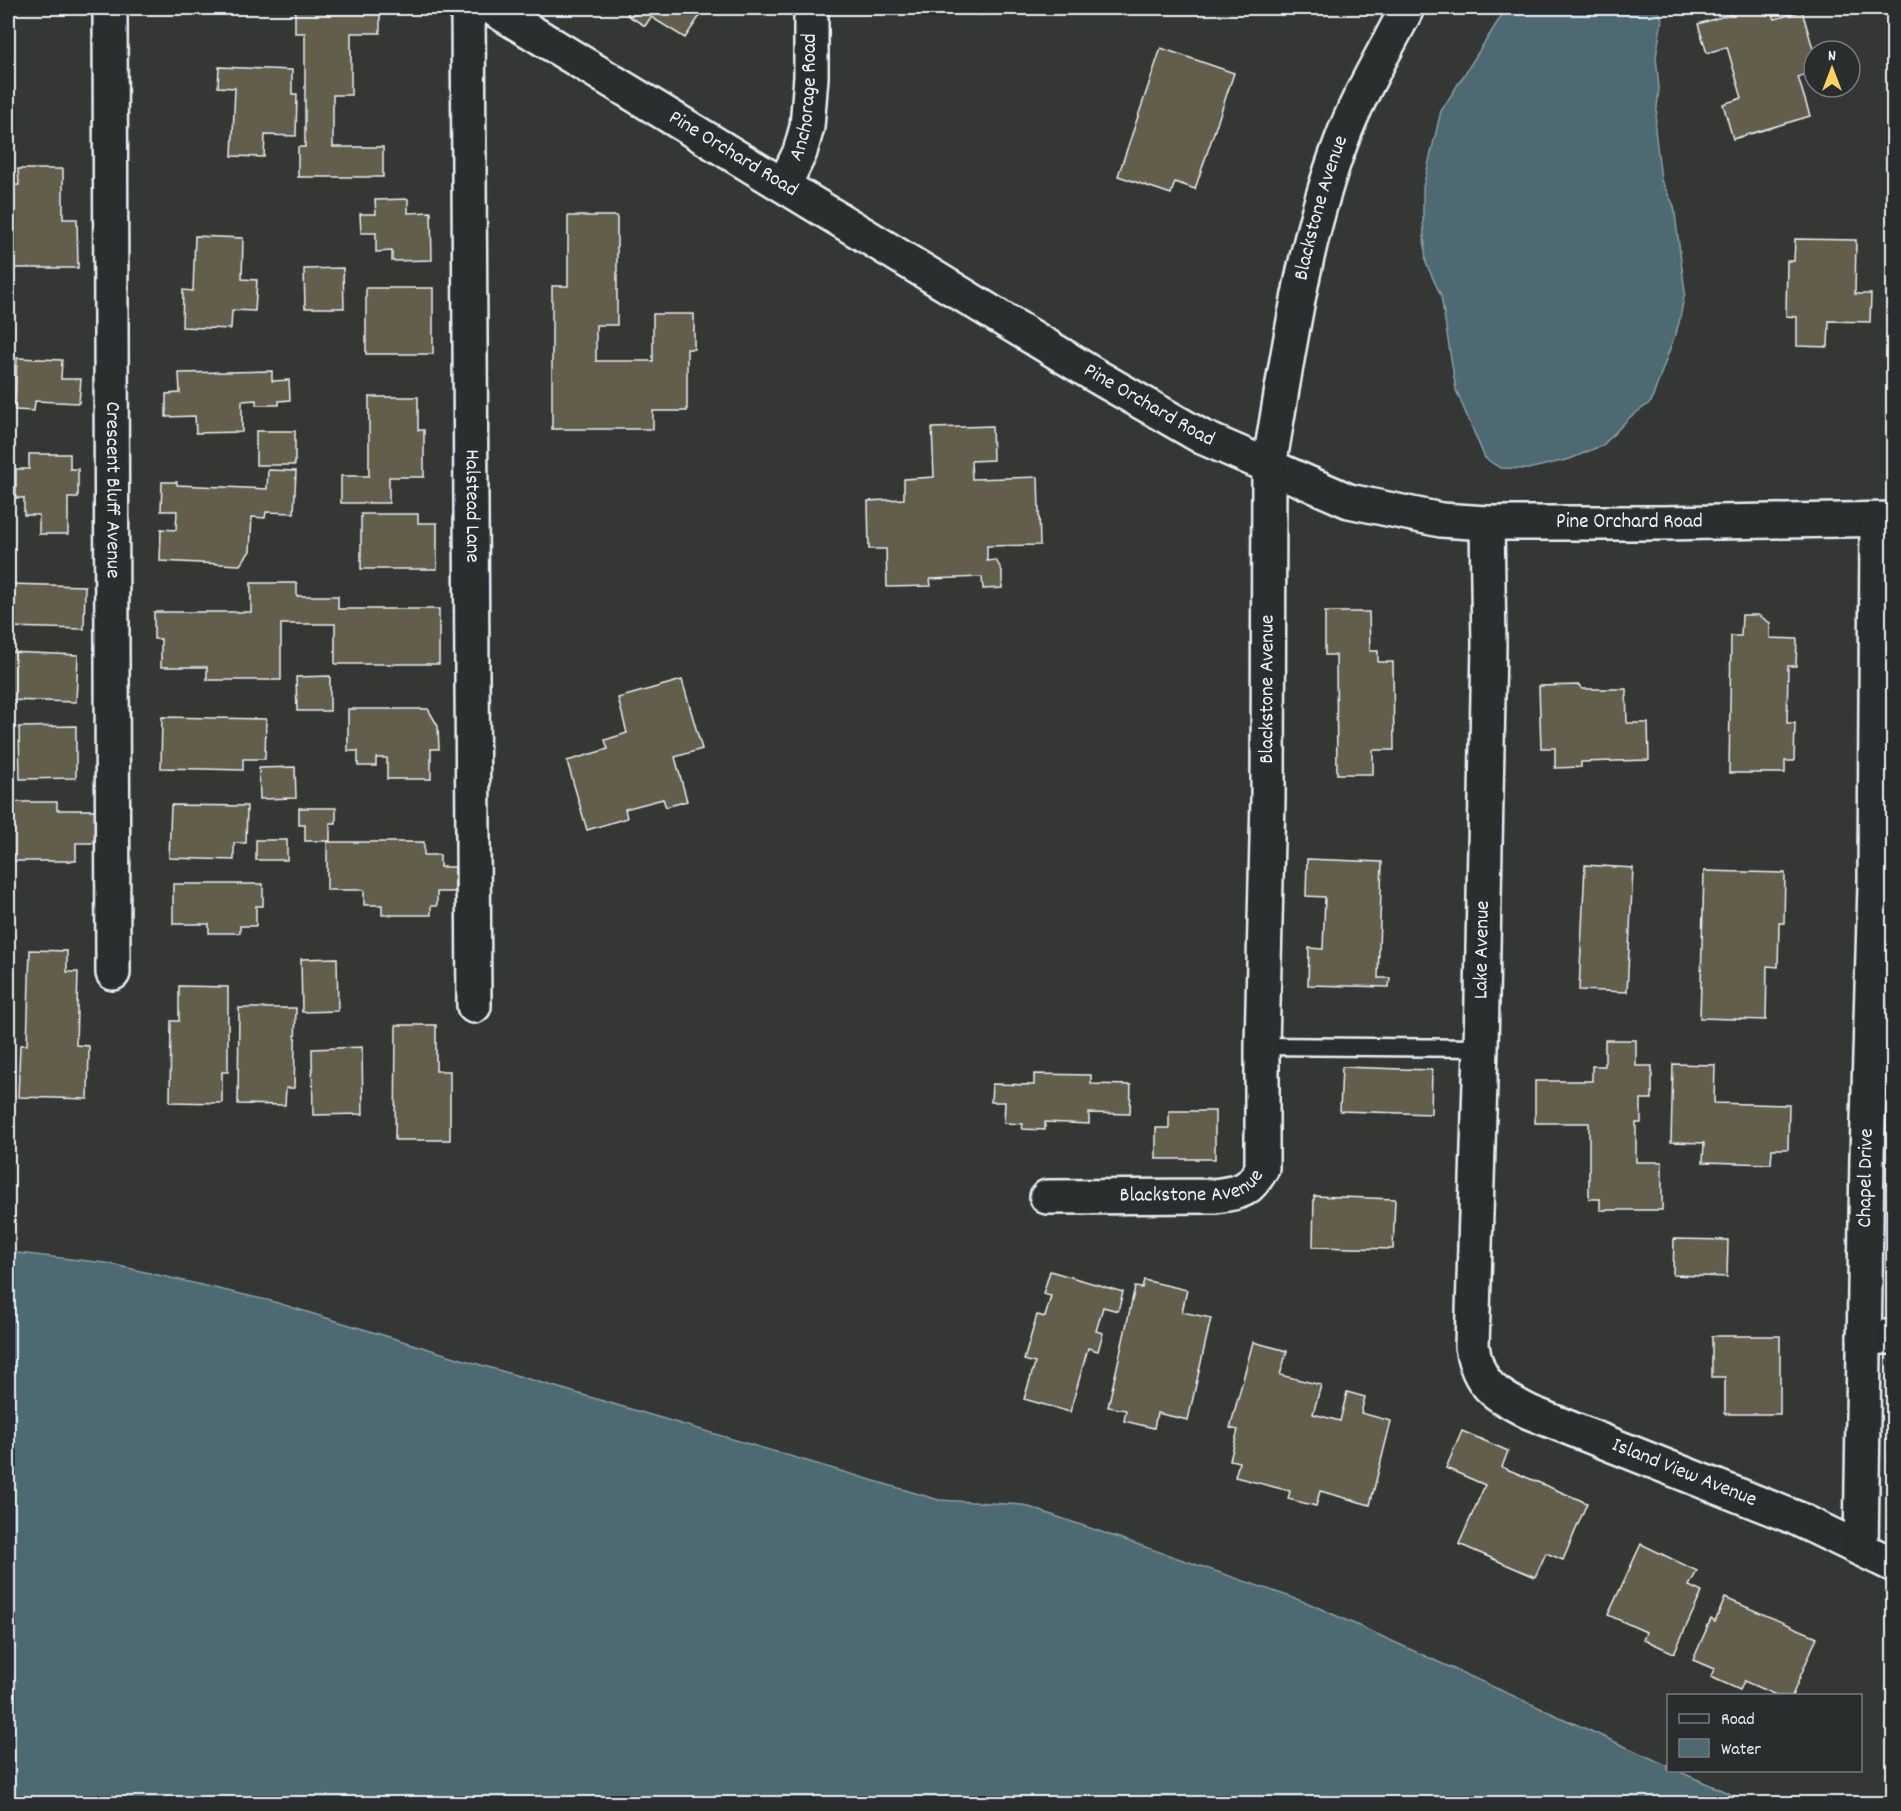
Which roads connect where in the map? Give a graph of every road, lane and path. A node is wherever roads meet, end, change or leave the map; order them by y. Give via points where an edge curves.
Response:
1 (110, 8) edge
2 (468, 8) edge
3 (492, 8) edge
4 (812, 8) edge
5 (1407, 8) edge
6 (784, 185) junction
7 (1269, 466) junction
8 (1885, 520) edge
9 (1487, 523) junction
10 (113, 972) dead end
11 (474, 1006) dead end
12 (1262, 1046) junction
13 (1481, 1048) junction
14 (1047, 1197) dead end
15 (1879, 1337) edge
16 (1479, 1375) joint
17 (1861, 1548) junction
18 (1893, 1565) edge

1 - 10 street, Crescent Bluff Avenue
2 - 11 street, Halstead Lane
3 - 6 street, Pine Orchard Road
4 - 6 street, Anchorage Road via 807,127
5 - 7 street, Blackstone Avenue via 1358,101 1326,189 1300,297
6 - 7 street, Pine Orchard Road via 1182,426
7 - 9 street, Pine Orchard Road via 1349,501 1442,520
7 - 12 street, Blackstone Avenue via 1268,798
8 - 9 street, Pine Orchard Road
8 - 15 street, Chapel Drive via 1867,1156
9 - 13 street, Lake Avenue via 1489,645
12 - 13 lane
12 - 14 street, Blackstone Avenue via 1262,1168 1254,1183 1239,1193 1215,1196
13 - 16 street, Lake Avenue via 1472,1346
15 - 17 street, Chapel Drive
16 - 17 street, Island View Avenue via 1502,1397 1529,1412 1796,1518
17 - 18 street, Island View Avenue

